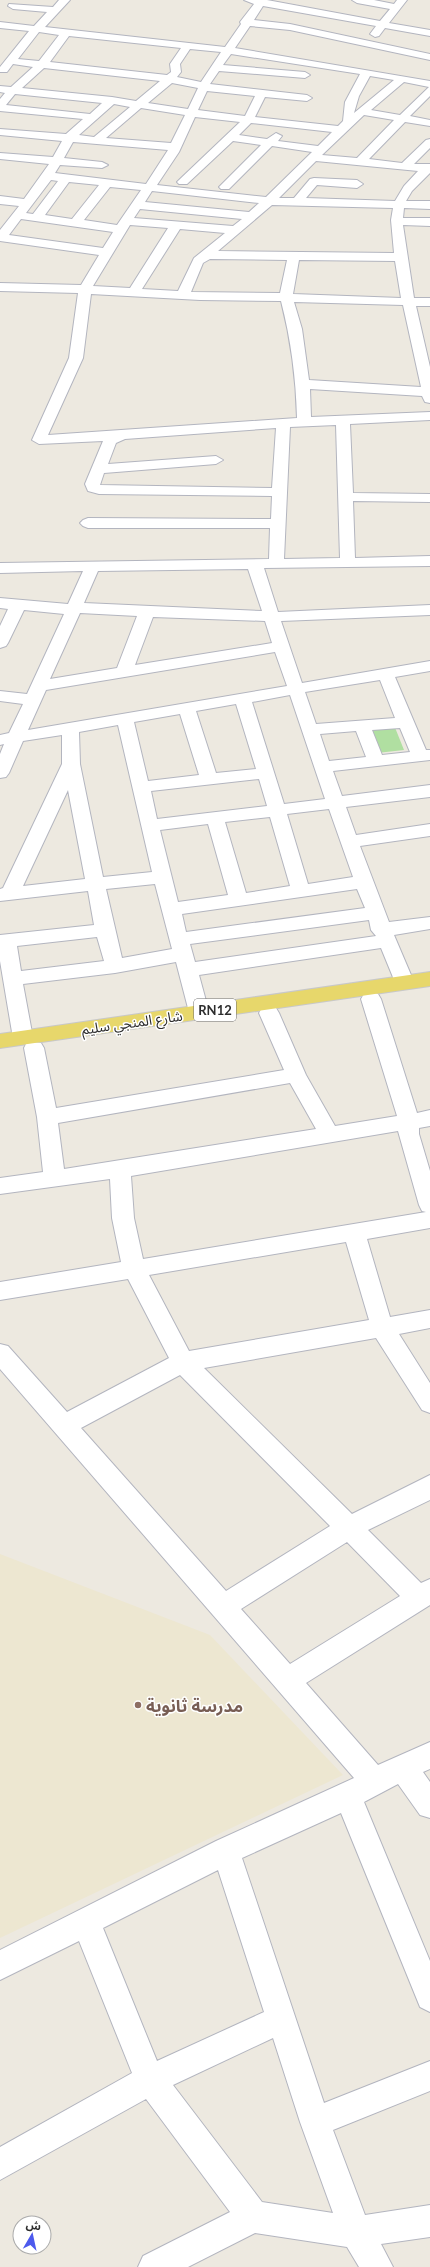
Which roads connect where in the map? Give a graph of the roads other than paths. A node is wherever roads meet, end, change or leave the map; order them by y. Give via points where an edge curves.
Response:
1 (65, 0) edge
2 (257, 0) edge
3 (318, 0) edge
4 (357, 0) edge
5 (14, 3) edge
6 (399, 4) edge
7 (55, 10) junction
8 (310, 10) junction
9 (245, 22) junction
10 (383, 24) junction
11 (3, 25) edge
12 (37, 29) junction
13 (66, 32) junction
14 (430, 34) edge
15 (328, 35) junction
16 (0, 36) edge
17 (187, 46) junction
18 (227, 50) junction
19 (364, 52) junction
20 (414, 54) junction
21 (50, 55) junction
22 (66, 56) dead end
23 (430, 57) edge
24 (10, 61) junction
25 (311, 63) junction
26 (42, 65) junction
27 (325, 65) junction
28 (216, 68) junction
29 (88, 70) junction
30 (354, 70) junction
31 (367, 72) junction
32 (0, 74) edge
33 (138, 76) junction
34 (390, 76) junction
35 (170, 79) junction
36 (402, 79) junction
37 (430, 84) edge
38 (204, 86) junction
39 (0, 89) edge
40 (14, 90) junction
41 (430, 90) edge
42 (262, 93) junction
43 (65, 95) junction
44 (109, 100) junction
45 (139, 104) junction
46 (0, 107) edge
47 (31, 111) junction
48 (363, 112) junction
49 (192, 113) junction
50 (60, 114) junction
51 (92, 117) junction
52 (126, 117) junction
53 (141, 119) dead end
54 (402, 119) junction
55 (248, 120) junction
56 (171, 123) dead end
57 (430, 123) edge
58 (290, 124) junction
59 (346, 126) junction
60 (112, 128) junction
61 (127, 130) dead end
62 (184, 130) junction
63 (0, 132) edge
64 (14, 134) junction
65 (166, 134) dead end
66 (29, 135) junction
67 (43, 136) junction
68 (230, 137) junction
69 (69, 138) junction
70 (97, 140) junction
71 (0, 141) edge
72 (115, 142) junction
73 (430, 142) edge
74 (269, 143) junction
75 (175, 147) junction
76 (316, 154) junction
77 (8, 157) edge
78 (54, 161) junction
79 (361, 161) junction
80 (375, 163) junction
81 (405, 166) junction
82 (101, 168) junction
83 (429, 172) edge
84 (48, 176) junction
85 (66, 178) junction
86 (92, 181) junction
87 (108, 182) junction
88 (152, 182) junction
89 (183, 182) junction
90 (356, 184) junction
91 (225, 187) junction
92 (278, 192) junction
93 (0, 200) edge
94 (269, 202) junction
95 (297, 202) junction
96 (28, 203) junction
97 (342, 203) junction
98 (138, 205) junction
99 (399, 205) junction
100 (430, 205) edge
101 (17, 215) junction
102 (253, 216) junction
103 (37, 217) junction
104 (397, 221) junction
105 (76, 222) junction
106 (430, 222) edge
107 (176, 224) junction
108 (123, 225) junction
109 (237, 230) junction
110 (0, 237) edge
111 (106, 252) junction
112 (207, 255) junction
113 (294, 256) junction
114 (401, 257) junction
115 (0, 287) edge
116 (85, 289) junction
117 (134, 292) junction
118 (182, 295) junction
119 (286, 297) junction
120 (409, 302) junction
121 (430, 302) edge
122 (303, 384) junction
123 (429, 395) edge
124 (430, 416) edge
125 (343, 420) junction
126 (304, 422) junction
127 (283, 423) junction
128 (217, 428) junction
129 (117, 436) junction
130 (216, 460) junction
131 (98, 469) junction
132 (215, 490) junction
133 (279, 492) junction
134 (347, 497) junction
135 (430, 498) edge
136 (88, 523) dead end
137 (278, 524) junction
138 (430, 561) edge
139 (348, 563) junction
140 (276, 564) junction
141 (255, 565) junction
142 (93, 566) junction
143 (0, 568) edge
144 (0, 603) edge
145 (18, 605) junction
146 (74, 609) junction
147 (430, 610) edge
148 (147, 612) junction
149 (272, 616) junction
150 (0, 643) edge
151 (282, 646) junction
152 (430, 666) edge
153 (124, 672) junction
154 (385, 673) junction
155 (297, 689) junction
156 (37, 693) junction
157 (0, 696) edge
158 (242, 698) junction
159 (187, 709) junction
160 (125, 719) junction
161 (405, 722) junction
162 (362, 725) junction
163 (70, 729) junction
164 (311, 730) junction
165 (18, 737) junction
166 (0, 740) edge
167 (425, 756) edge
168 (376, 761) junction
169 (71, 764) junction
170 (323, 767) junction
171 (265, 772) junction
172 (0, 773) edge
173 (209, 779) junction
174 (140, 787) junction
175 (430, 792) edge
176 (336, 804) junction
177 (276, 811) junction
178 (215, 817) junction
179 (150, 826) junction
180 (430, 830) edge
181 (349, 842) junction
182 (162, 877) junction
183 (364, 882) junction
184 (97, 885) junction
185 (300, 891) junction
186 (5, 894) edge
187 (238, 899) junction
188 (172, 909) junction
189 (430, 923) edge
190 (381, 928) junction
191 (105, 930) junction
192 (3, 940) edge
193 (184, 954) junction
194 (115, 966) junction
195 (13, 979) junction
196 (430, 979) edge
197 (404, 982) junction
198 (430, 991) edge
199 (371, 999) junction
200 (199, 1012) junction
201 (269, 1013) junction
202 (0, 1041) edge
203 (28, 1043) junction
204 (0, 1053) edge
205 (296, 1075) junction
206 (47, 1117) junction
207 (430, 1118) edge
208 (409, 1121) junction
209 (329, 1134) junction
210 (120, 1170) junction
211 (54, 1179) junction
212 (0, 1186) edge
213 (430, 1205) edge
214 (430, 1220) edge
215 (354, 1232) junction
216 (134, 1269) junction
217 (0, 1292) edge
218 (430, 1319) edge
219 (382, 1327) junction
220 (0, 1353) edge
221 (183, 1362) junction
222 (430, 1402) edge
223 (65, 1425) junction
224 (430, 1486) edge
225 (348, 1528) junction
226 (424, 1594) edge
227 (224, 1606) junction
228 (288, 1680) junction
229 (430, 1755) edge
230 (404, 1769) junction
231 (374, 1781) junction
232 (348, 1796) junction
233 (430, 1805) edge
234 (226, 1851) junction
235 (86, 1923) junction
236 (0, 1965) edge
237 (430, 1997) edge
238 (280, 2019) junction
239 (430, 2076) edge
240 (150, 2080) junction
241 (315, 2122) junction
242 (0, 2164) edge
243 (253, 2217) junction
244 (430, 2221) edge
245 (356, 2232) junction
246 (154, 2267) edge
247 (377, 2267) edge

1 - 7 street
2 - 8 street
2 - 9 street
3 - 8 street
4 - 6 street
5 - 7 street
5 - 11 street
6 - 10 street
7 - 12 street
8 - 10 street
9 - 15 street
9 - 18 street
10 - 14 street
10 - 19 street
11 - 12 street
11 - 16 street
12 - 13 street
12 - 24 street
13 - 17 street
13 - 21 street
14 - 20 street
15 - 19 street
15 - 25 street
17 - 18 street
17 - 35 street via 171,64 175,74
18 - 25 street
18 - 28 street
19 - 20 street
19 - 30 street
20 - 23 street
20 - 34 street
21 - 22 street
21 - 26 street
24 - 26 street
24 - 32 street
25 - 27 street
26 - 29 street
26 - 40 street
27 - 28 street via 318,76
27 - 30 street
28 - 38 street
29 - 33 street
29 - 43 street
30 - 31 street
31 - 34 street
31 - 59 street via 351,102
33 - 35 street
33 - 44 street
34 - 36 street
35 - 38 street
35 - 45 street
36 - 37 street
36 - 48 street
38 - 42 street
38 - 49 street
39 - 40 street
40 - 43 street
40 - 46 street
41 - 54 street
42 - 55 street
42 - 58 street via 309,94
43 - 44 street
44 - 45 street
44 - 51 street
45 - 49 street
45 - 52 street
46 - 47 street
47 - 50 street
47 - 64 street
48 - 54 street
48 - 59 street
49 - 55 street
49 - 62 street
50 - 51 street
50 - 67 street
51 - 69 street
52 - 53 street
52 - 60 street
54 - 57 street
54 - 79 street
55 - 58 street
55 - 68 street
56 - 62 street
58 - 59 street
58 - 74 street
59 - 76 street
60 - 61 street
60 - 70 street
62 - 65 street
62 - 75 street
63 - 64 street
64 - 66 street
66 - 67 street
66 - 71 street via 22,144
67 - 69 street
68 - 74 street
68 - 89 street
69 - 70 street
69 - 78 street
70 - 72 street
72 - 75 street
72 - 82 street
73 - 81 street
74 - 76 street
74 - 91 street
75 - 88 street
76 - 79 street
76 - 92 street
77 - 78 street
78 - 82 street
78 - 84 street
79 - 80 street
80 - 81 street
80 - 90 street
81 - 83 street
82 - 86 street
82 - 88 street
83 - 99 street
84 - 85 street
84 - 96 street
85 - 86 street
85 - 103 street
86 - 87 street
87 - 88 street
87 - 105 street
88 - 89 street
88 - 94 street
88 - 98 street
89 - 91 street
90 - 95 street via 314,181
90 - 97 street
91 - 92 street
92 - 94 street
93 - 96 street
94 - 95 street
94 - 102 street
95 - 97 street
96 - 101 street
97 - 99 street
98 - 102 street
98 - 108 street
99 - 100 street
99 - 104 street
101 - 103 street
101 - 110 street
102 - 109 street
103 - 105 street
104 - 106 street
104 - 114 street
105 - 108 street
107 - 108 street
107 - 109 street
107 - 117 street
108 - 111 street
109 - 112 street
110 - 111 street
111 - 116 street
112 - 113 street
112 - 118 street via 198,262
113 - 114 street
113 - 119 street
114 - 120 street
115 - 116 street
116 - 117 street
116 - 129 street via 76,358 39,440
117 - 118 street
118 - 119 street
119 - 120 street
119 - 122 street via 295,329
120 - 121 street
120 - 123 street
122 - 123 street
122 - 126 street
124 - 125 street
125 - 126 street
125 - 134 street
126 - 127 street
127 - 128 street
127 - 133 street
128 - 129 street
128 - 130 street
129 - 131 street via 110,441
130 - 131 street
130 - 132 street
131 - 132 street via 92,484 96,489
132 - 133 street
133 - 137 street
134 - 135 street
134 - 139 street
136 - 137 street
137 - 140 street
138 - 139 street
139 - 140 street
140 - 141 street
141 - 142 street
141 - 149 street
142 - 143 street
142 - 146 street
144 - 145 street
145 - 146 street
145 - 150 street
146 - 148 street
146 - 156 street
147 - 149 street
148 - 149 street
148 - 153 street
149 - 151 street
151 - 153 street
151 - 155 street
152 - 154 street
153 - 156 street
154 - 155 street
154 - 161 street
155 - 158 street
155 - 164 street
156 - 157 street
156 - 165 street
158 - 159 street
158 - 171 street
159 - 160 street
159 - 173 street
160 - 163 street
160 - 174 street
161 - 162 street
161 - 167 street
162 - 164 street
162 - 168 street
163 - 165 street
163 - 169 street
164 - 170 street
165 - 166 street
165 - 172 street
167 - 168 street
168 - 170 street
169 - 184 street
169 - 186 street
170 - 176 street
171 - 173 street
171 - 177 street
173 - 174 street
174 - 179 street
175 - 176 street
176 - 177 street
176 - 181 street
177 - 178 street
177 - 185 street
178 - 179 street
178 - 187 street
179 - 182 street
180 - 181 street
181 - 183 street
182 - 184 street
182 - 188 street
183 - 185 street
183 - 190 street
184 - 186 street
184 - 191 street
185 - 187 street
187 - 188 street
188 - 193 street
189 - 190 street
190 - 193 street
190 - 193 street
190 - 197 street
191 - 192 street
191 - 194 street
192 - 195 street
193 - 194 street
193 - 200 street
194 - 195 street
195 - 203 street
196 - 197 main road, شارع المنجي سليم / RN12
197 - 200 main road, شارع المنجي سليم / RN12
198 - 199 main road, شارع المنجي سليم / RN12
199 - 201 main road, شارع المنجي سليم / RN12
199 - 208 street
200 - 203 main road, شارع المنجي سليم / RN12
201 - 203 main road, شارع المنجي سليم / RN12
201 - 205 street
202 - 203 main road, شارع المنجي سليم / RN12
203 - 204 main road, شارع المنجي سليم / RN12
203 - 206 street
205 - 206 street
205 - 209 street
206 - 211 street
207 - 208 street
208 - 209 street
208 - 213 street via 408,1134
209 - 210 street
210 - 211 street
210 - 216 street via 123,1218
211 - 212 street
214 - 215 street
215 - 216 street
215 - 219 street
216 - 217 street
216 - 221 street
218 - 219 street
219 - 221 street
219 - 222 street
220 - 223 street
221 - 223 street
221 - 225 street
223 - 227 street
224 - 225 street via 421,1493
225 - 226 street
225 - 227 street
226 - 228 street
227 - 228 street
228 - 231 street
229 - 230 street
230 - 231 street
230 - 233 street
231 - 232 street
232 - 234 street
232 - 237 street
234 - 235 street
234 - 238 street
235 - 236 street
235 - 240 street
238 - 240 street
238 - 241 street
239 - 241 street
240 - 242 street
240 - 243 street
241 - 245 street
243 - 245 street
243 - 246 street
244 - 245 street
245 - 247 street

